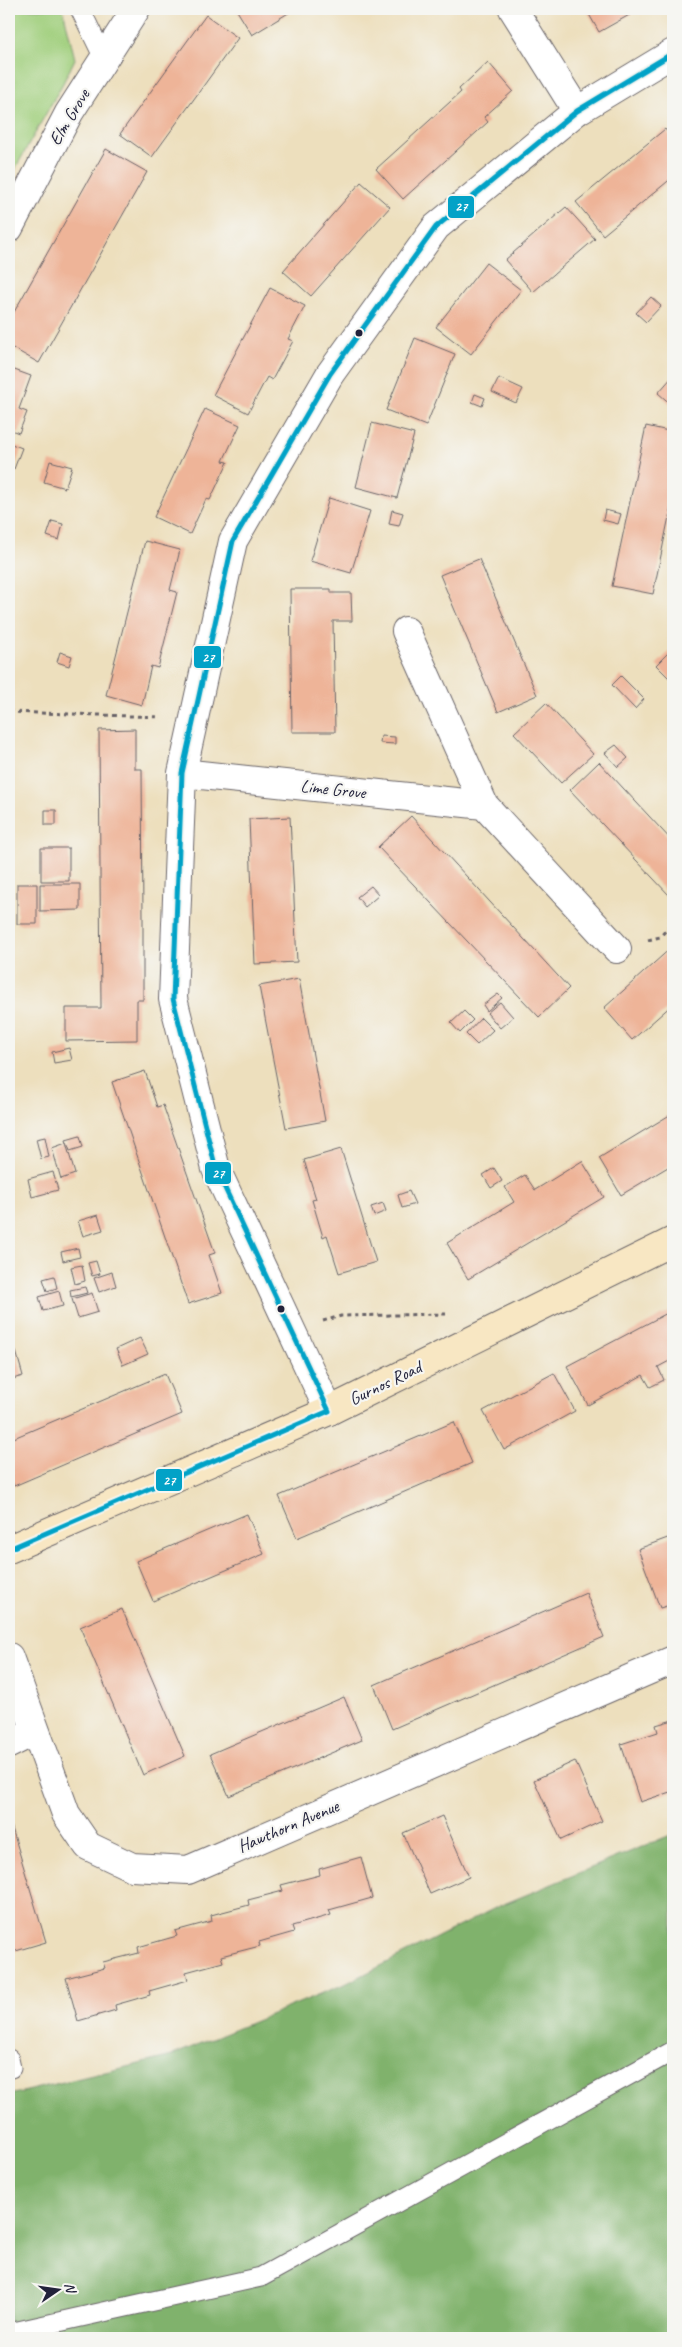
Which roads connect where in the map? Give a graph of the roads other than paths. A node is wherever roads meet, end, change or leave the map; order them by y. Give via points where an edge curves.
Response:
1 (80, 9) edge
2 (136, 9) edge
3 (513, 9) edge
4 (673, 53) edge
5 (105, 60) junction
6 (576, 111) junction
7 (9, 228) edge
8 (406, 631) dead end
9 (182, 773) junction
10 (484, 804) junction
11 (617, 949) dead end
12 (673, 1241) edge
13 (329, 1411) junction
14 (9, 1550) edge
15 (9, 1656) edge
16 (673, 1660) edge
17 (35, 1731) junction
18 (9, 1744) edge
19 (673, 2051) edge
20 (9, 2333) edge

1 - 5 lane
2 - 5 street, Elm Grove
3 - 6 street
4 - 6 street
5 - 7 street, Elm Grove via 69,113
6 - 9 street via 436,227 330,374 233,541
8 - 10 street
9 - 10 street, Lime Grove
9 - 13 street via 173,999 216,1169
10 - 11 street
12 - 13 street, Gurnos Road
13 - 14 street, Gurnos Road
15 - 17 street, Hawthorn Avenue
16 - 17 street, Hawthorn Avenue via 188,1870 132,1867 88,1846 66,1814
17 - 18 street
19 - 20 lane via 261,2277

